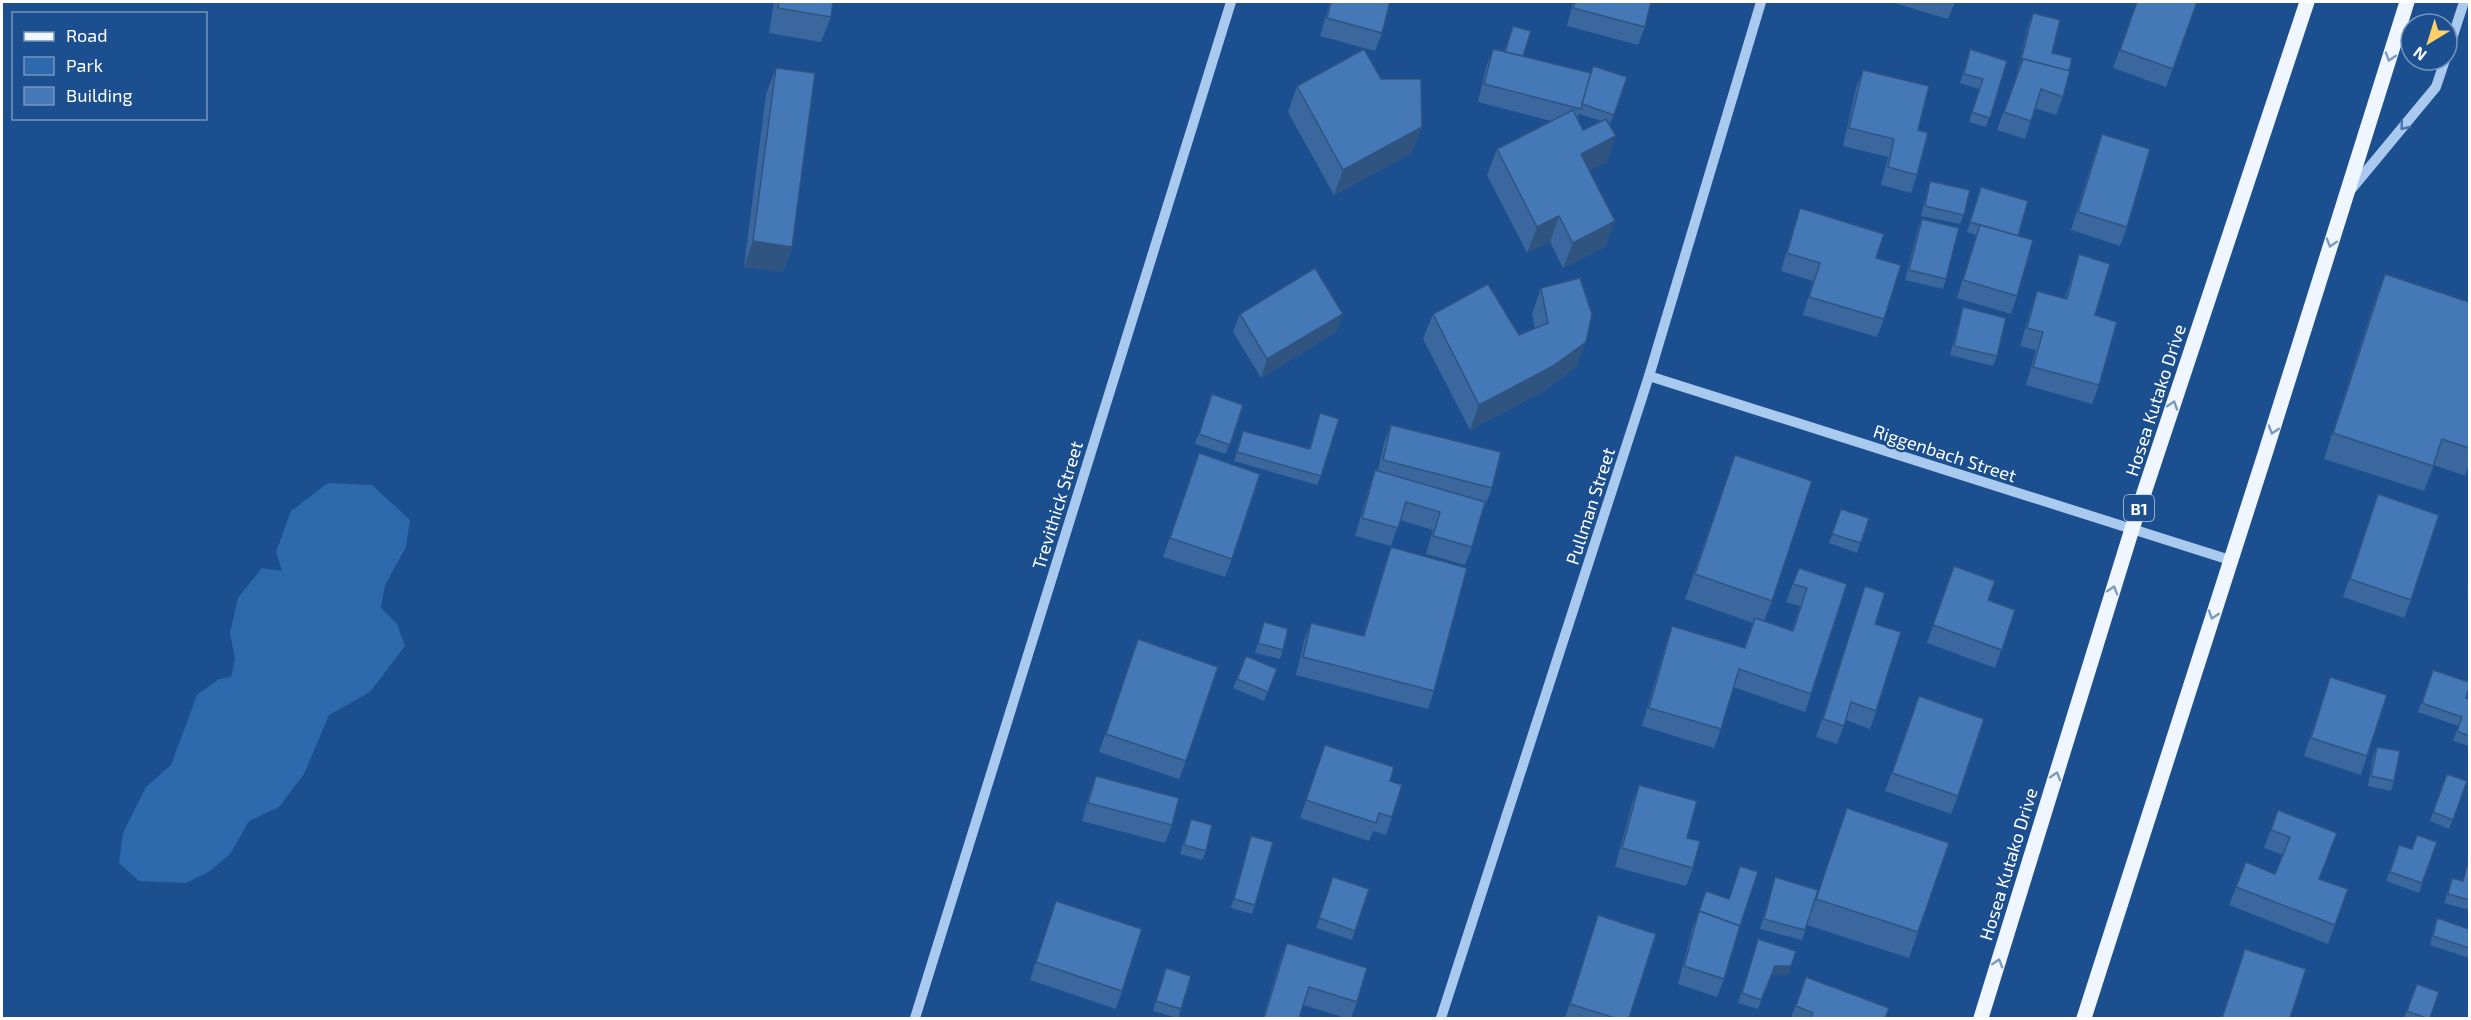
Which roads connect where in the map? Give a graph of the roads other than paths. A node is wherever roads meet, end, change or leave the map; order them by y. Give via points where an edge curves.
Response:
1 (1231, 2) edge
2 (1761, 2) edge
3 (2307, 2) edge
4 (2407, 2) edge
5 (2464, 2) edge
6 (2459, 17) edge
7 (2441, 72) edge
8 (2346, 196) junction
9 (1649, 376) junction
10 (2132, 529) junction
11 (2230, 560) junction
12 (915, 1018) edge
13 (1441, 1018) edge
14 (1981, 1018) edge
15 (2084, 1018) edge

1 - 12 street, Trevithick Street
2 - 9 street, Pullman Street
10 -> 3 main road, Hosea Kutako Drive / B1
4 -> 8 main road
5 - 6 street
7 -> 8 street via 2436,87
8 -> 11 main road
9 - 10 street, Riggenbach Street
9 - 13 street, Pullman Street
10 - 11 street, Riggenbach Street
14 -> 10 main road, Hosea Kutako Drive / B1
11 -> 15 main road

